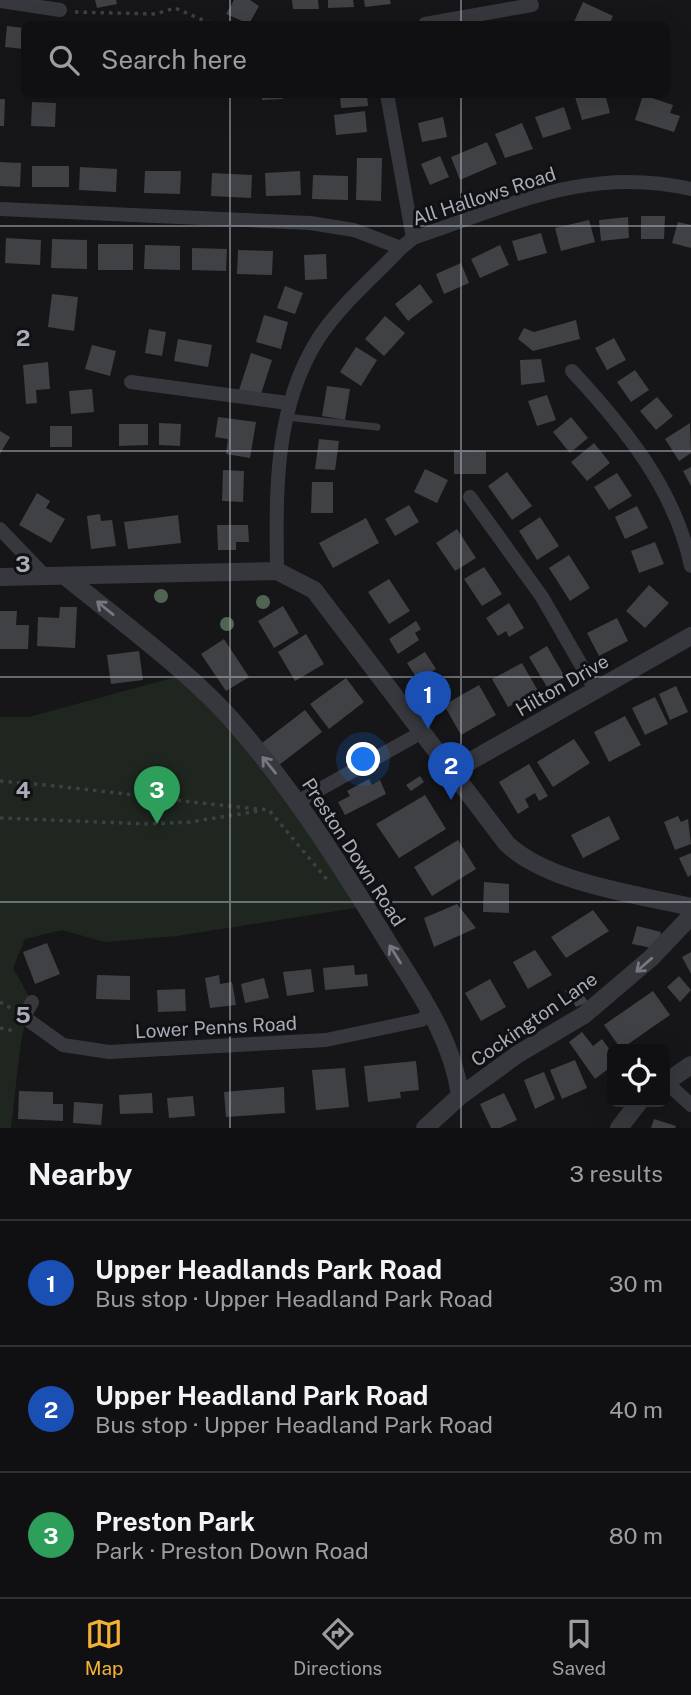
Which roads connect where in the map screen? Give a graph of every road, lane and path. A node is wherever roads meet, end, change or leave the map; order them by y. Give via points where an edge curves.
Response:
1 (0, 1) edge
2 (532, 5) dead end
3 (60, 10) joint
4 (205, 21) edge
5 (442, 21) edge
6 (388, 98) edge
7 (691, 189) edge
8 (0, 209) edge
9 (407, 243) junction
10 (572, 370) dead end
11 (131, 382) dead end
12 (287, 410) junction
13 (377, 427) dead end
14 (470, 497) dead end
15 (0, 529) edge
16 (691, 566) edge
17 (277, 571) junction
18 (0, 577) edge
19 (46, 577) junction
20 (66, 577) junction
21 (691, 636) edge
22 (595, 689) junction
23 (424, 731) junction
24 (453, 771) junction
25 (0, 781) edge
26 (299, 801) junction
27 (269, 810) junction
28 (0, 818) edge
29 (691, 907) edge
30 (691, 916) edge
31 (32, 1002) dead end
32 (432, 1012) junction
33 (691, 1065) edge
34 (670, 1079) edge
35 (670, 1086) edge
36 (460, 1097) junction
37 (691, 1105) edge
38 (635, 1107) edge
39 (425, 1128) edge
40 (620, 1128) edge

1 - 3 street
2 - 5 street
3 - 4 path via 155,14 175,8
6 - 9 street
7 - 9 street, All Hallows Road via 655,181 602,181 529,197
8 - 9 street via 310,223
9 - 12 street, All Hallows Road via 319,338
10 - 16 street via 610,412 661,486
11 - 12 street
12 - 13 lane
12 - 17 street, All Hallows Road via 276,490
14 - 22 street via 542,597
15 - 19 street
17 - 20 street
17 - 23 street via 314,590
18 - 19 street
19 - 20 street
26 -> 20 street, Preston Down Road via 230,718
21 - 22 street, Hilton Drive
22 - 24 street, Hilton Drive
23 - 24 street
23 - 26 street
24 - 29 street via 507,844 534,866
25 - 27 path
26 - 27 path
32 -> 26 street, Preston Down Road
27 - 28 path via 148,824
30 -> 36 street, Cockington Lane via 651,958 584,1015 518,1054
31 - 32 street, Lower Penns Road via 24,1017 63,1045 109,1052 326,1040 421,1020
32 - 36 street, Preston Down Road via 457,1072
33 - 34 street
35 - 37 street
36 - 39 street
38 - 40 street

